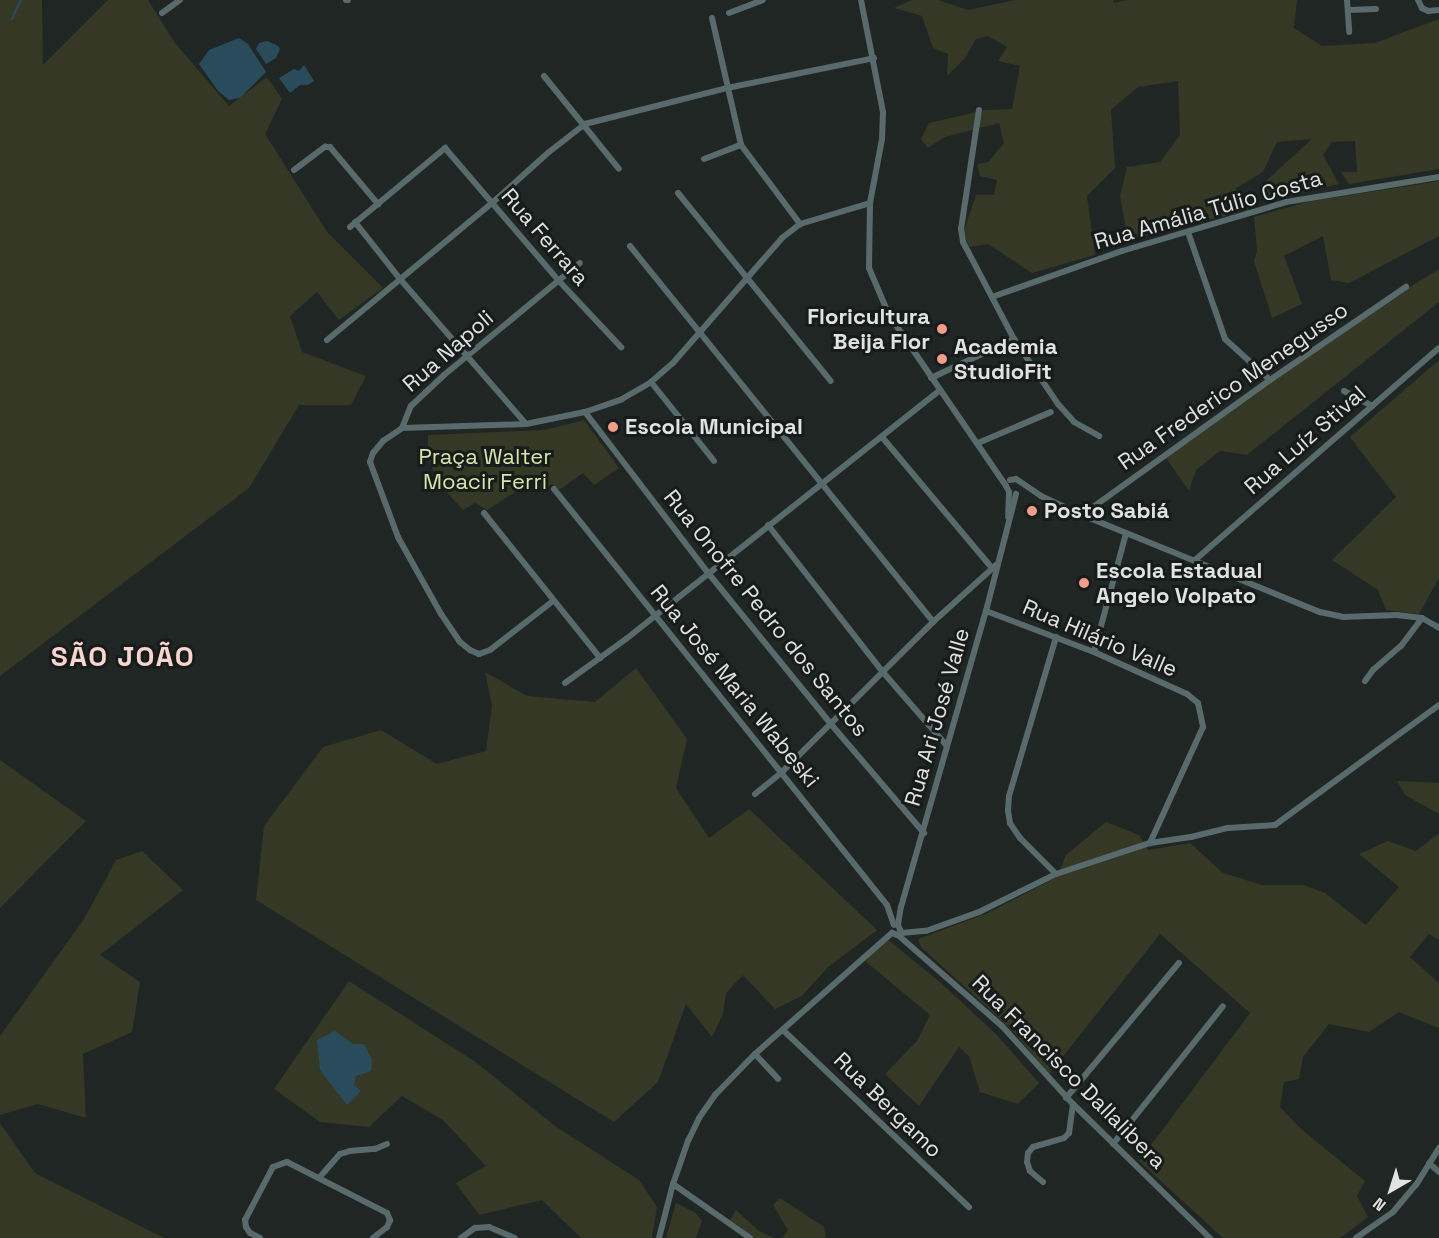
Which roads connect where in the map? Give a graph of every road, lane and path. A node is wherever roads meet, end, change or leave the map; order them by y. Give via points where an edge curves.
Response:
1 (180, 0) edge
2 (763, 0) edge
3 (861, 0) edge
4 (1347, 0) edge
5 (1418, 0) edge
6 (1376, 9) dead end
7 (1348, 10) junction
8 (1439, 10) edge
9 (162, 13) dead end
10 (729, 13) dead end
11 (712, 18) dead end
12 (1349, 32) dead end
13 (874, 58) junction
14 (544, 76) dead end
15 (727, 88) junction
16 (979, 110) dead end
17 (585, 124) junction
18 (741, 145) junction
19 (704, 159) dead end
20 (619, 169) dead end
21 (294, 170) dead end
22 (1439, 177) edge
23 (678, 193) dead end
24 (492, 203) junction
25 (870, 203) junction
26 (378, 204) junction
27 (800, 224) junction
28 (1188, 232) junction
29 (630, 246) dead end
30 (580, 263) dead end
31 (747, 276) junction
32 (400, 279) junction
33 (559, 281) junction
34 (1406, 287) dead end
35 (992, 297) junction
36 (700, 334) junction
37 (1014, 339) junction
38 (327, 340) dead end
39 (621, 347) dead end
40 (1439, 348) edge
41 (468, 356) junction
42 (931, 378) junction
43 (1270, 380) junction
44 (831, 381) dead end
45 (651, 382) junction
46 (940, 390) junction
47 (1344, 391) dead end
48 (1372, 406) junction
49 (585, 412) junction
50 (1051, 412) dead end
51 (526, 424) junction
52 (402, 428) junction
53 (1099, 436) dead end
54 (882, 437) junction
55 (978, 443) junction
56 (714, 461) dead end
57 (820, 485) junction
58 (1014, 487) junction
59 (554, 489) dead end
60 (484, 513) dead end
61 (1082, 515) junction
62 (768, 525) junction
63 (1126, 533) junction
64 (1195, 560) junction
65 (994, 566) junction
66 (710, 574) junction
67 (553, 601) junction
68 (986, 611) junction
69 (656, 615) junction
70 (1422, 618) junction
71 (933, 622) junction
72 (1439, 628) edge
73 (1056, 637) junction
74 (1094, 652) junction
75 (600, 658) junction
76 (882, 671) junction
77 (1365, 681) dead end
78 (566, 683) dead end
79 (1439, 705) edge
80 (830, 723) junction
81 (947, 746) junction
82 (781, 773) junction
83 (755, 794) dead end
84 (924, 833) junction
85 (1150, 843) junction
86 (1056, 874) junction
87 (887, 905) junction
88 (901, 907) junction
89 (896, 925) junction
90 (897, 934) junction
91 (909, 934) junction
92 (908, 943) junction
93 (1179, 963) dead end
94 (1223, 1006) dead end
95 (783, 1030) junction
96 (755, 1054) junction
97 (778, 1079) dead end
98 (1066, 1098) junction
99 (1072, 1104) junction
100 (387, 1144) dead end
101 (1113, 1144) junction
102 (1439, 1148) edge
103 (1429, 1163) junction
104 (1439, 1172) edge
105 (319, 1178) junction
106 (1043, 1182) dead end
107 (673, 1184) junction
108 (969, 1207) dead end
109 (260, 1238) edge
110 (374, 1238) edge
111 (460, 1238) edge
112 (515, 1238) edge
113 (659, 1238) edge
114 (750, 1238) edge
115 (1210, 1238) edge
116 (1356, 1238) edge

1 - 9 street
2 - 10 street
3 - 13 street
4 - 7 street
5 - 8 street via 1428,11
6 - 7 street
7 - 12 street
11 - 15 street
13 - 15 street
13 - 25 street via 882,139
14 - 17 street
15 - 17 street
15 - 18 street
16 - 35 street via 961,229 963,242
17 - 20 street
17 - 24 street
18 - 19 street
18 - 27 street
21 - 26 street via 330,147
22 - 28 street, Rua Amália Túlio Costa via 1286,202
23 - 31 street
24 - 26 street, Rua Ferrara via 445,148
24 - 32 street
24 - 33 street, Rua Ferrara
25 - 27 street
25 - 42 street via 869,268 879,296
26 - 32 street via 353,224
27 - 31 street via 768,251
28 - 35 street, Rua Amália Túlio Costa
28 - 43 street via 1225,339
29 - 36 street
30 - 33 street, Rua Napoli
31 - 36 street
31 - 44 street
32 - 38 street
32 - 41 street
33 - 39 street, Rua Ferrara
33 - 41 street, Rua Napoli
34 - 43 street, Rua Frederico Menegusso
35 - 37 street
36 - 45 street
36 - 57 street
37 - 42 street
37 - 53 street via 1066,415
40 - 48 street, Rua Luíz Stival
41 - 51 street
41 - 52 street, Rua Napoli via 411,406
42 - 46 street
43 - 61 street, Rua Frederico Menegusso
45 - 49 street via 622,399
45 - 56 street
46 - 54 street
46 - 55 street
47 - 48 street
48 - 64 street, Rua Luíz Stival
49 - 51 street
49 - 66 street, Rua Onofre Pedro dos Santos
50 - 55 street
51 - 52 street
52 - 67 street, Rua Napoli via 383,441 370,462 398,537 460,642 479,654 490,650
54 - 57 street
54 - 65 street
55 - 58 street
57 - 62 street
57 - 71 street
58 - 61 street
58 - 65 street, Rua Ari José Valle
59 - 69 street, Rua José Maria Wabeski
60 - 67 street
61 - 63 street
62 - 66 street
62 - 76 street
63 - 64 street
63 - 74 street
64 - 70 street via 1320,612 1343,617
65 - 68 street, Rua Ari José Valle
65 - 71 street
66 - 69 street
66 - 80 street, Rua Onofre Pedro dos Santos
67 - 75 street
68 - 73 street, Rua Hilário Valle
68 - 81 street, Rua Ari José Valle
69 - 75 street
69 - 82 street, Rua José Maria Wabeski
70 - 72 street
70 - 77 street via 1401,646
71 - 76 street
73 - 74 street, Rua Hilário Valle
73 - 86 street via 1008,810 1010,823 1020,837
74 - 85 street, Rua Hilário Valle via 1187,694 1198,703 1203,726
75 - 78 street
76 - 80 street
76 - 81 street
79 - 85 street via 1275,825 1228,828
80 - 82 street
80 - 84 street, Rua Onofre Pedro dos Santos
81 - 84 street, Rua Ari José Valle
82 - 83 street
82 - 87 street, Rua José Maria Wabeski
84 - 88 street, Rua Ari José Valle
85 - 86 street
86 - 91 street via 979,912
87 - 88 street
87 - 89 street, Rua José Maria Wabeski
88 - 89 street, Rua Ari José Valle
89 - 90 street, Rua José Maria Wabeski
90 - 91 street
90 - 92 street, Rua Francisco Dallalibera
90 - 95 street
91 - 92 street
92 - 98 street, Rua Francisco Dallalibera via 1002,1026
93 - 98 street
94 - 101 street
95 - 96 street
95 - 108 street, Rua Bergamo
96 - 97 street
96 - 107 street via 715,1095 699,1118
98 - 99 street, Rua Francisco Dallalibera
99 - 101 street, Rua Francisco Dallalibera
99 - 106 street via 1069,1133 1033,1147 1028,1153 1030,1171
100 - 105 street via 340,1154
101 - 115 street, Rua Francisco Dallalibera
102 - 103 street
103 - 104 street
103 - 116 street via 1394,1212
105 - 109 street via 286,1162 273,1167 246,1220 250,1233
105 - 110 street via 387,1213 387,1227
107 - 113 street
107 - 114 street
111 - 112 street via 475,1228 489,1227

